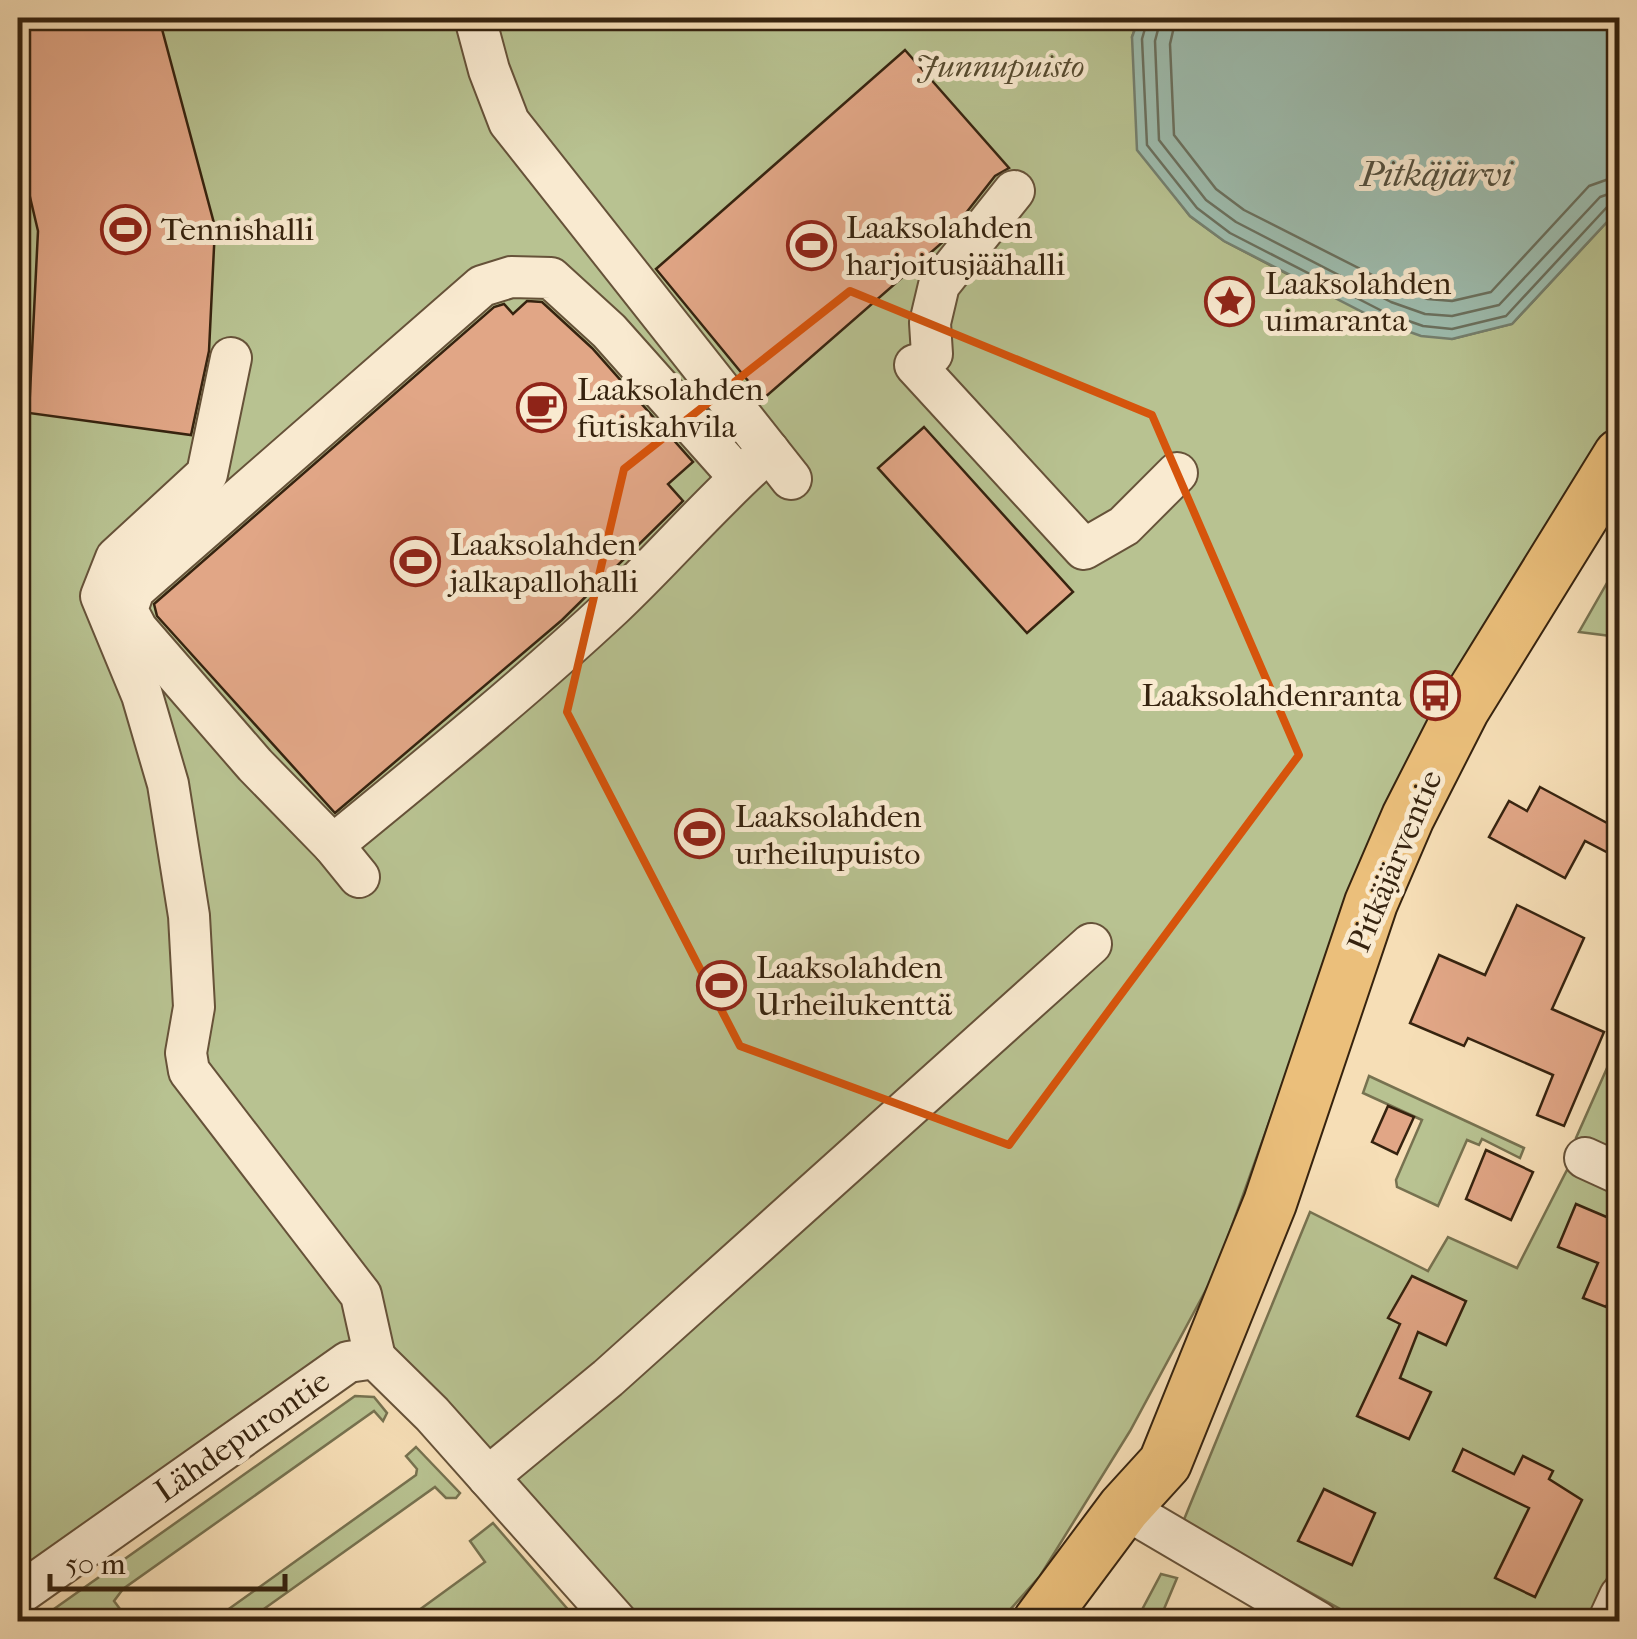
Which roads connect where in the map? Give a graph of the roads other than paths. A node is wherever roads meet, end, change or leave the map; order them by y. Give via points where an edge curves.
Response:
1 (475, 18) edge
2 (1014, 191) dead end
3 (232, 358) dead end
4 (1620, 454) edge
5 (766, 469) junction
6 (1178, 472) dead end
7 (333, 845) junction
8 (360, 877) dead end
9 (1091, 944) dead end
10 (375, 1358) junction
11 (488, 1477) junction
12 (1124, 1508) junction
13 (18, 1594) edge
14 (1620, 1596) edge
15 (617, 1622) edge
16 (1039, 1622) edge
17 (1318, 1622) edge
18 (1608, 1622) edge

1 - 5 street via 509,122
2 - 6 street via 939,285 924,359 1084,549 1124,526
3 - 10 street via 208,474 116,558 101,596 142,695 168,784 190,916 190,1071 362,1296
4 - 12 main road, Pitkäjärventie via 1463,709 1408,817 1371,903 1270,1204 1232,1296 1138,1449
5 - 7 street
5 - 7 street via 551,278 511,277 482,286 134,590 127,610 255,765
7 - 8 street
9 - 11 street via 608,1378
10 - 11 street
10 - 13 street, Lähdepurontie via 348,1362
11 - 15 street
12 - 16 main road, Pitkäjärventie
12 - 17 street
14 - 18 street

